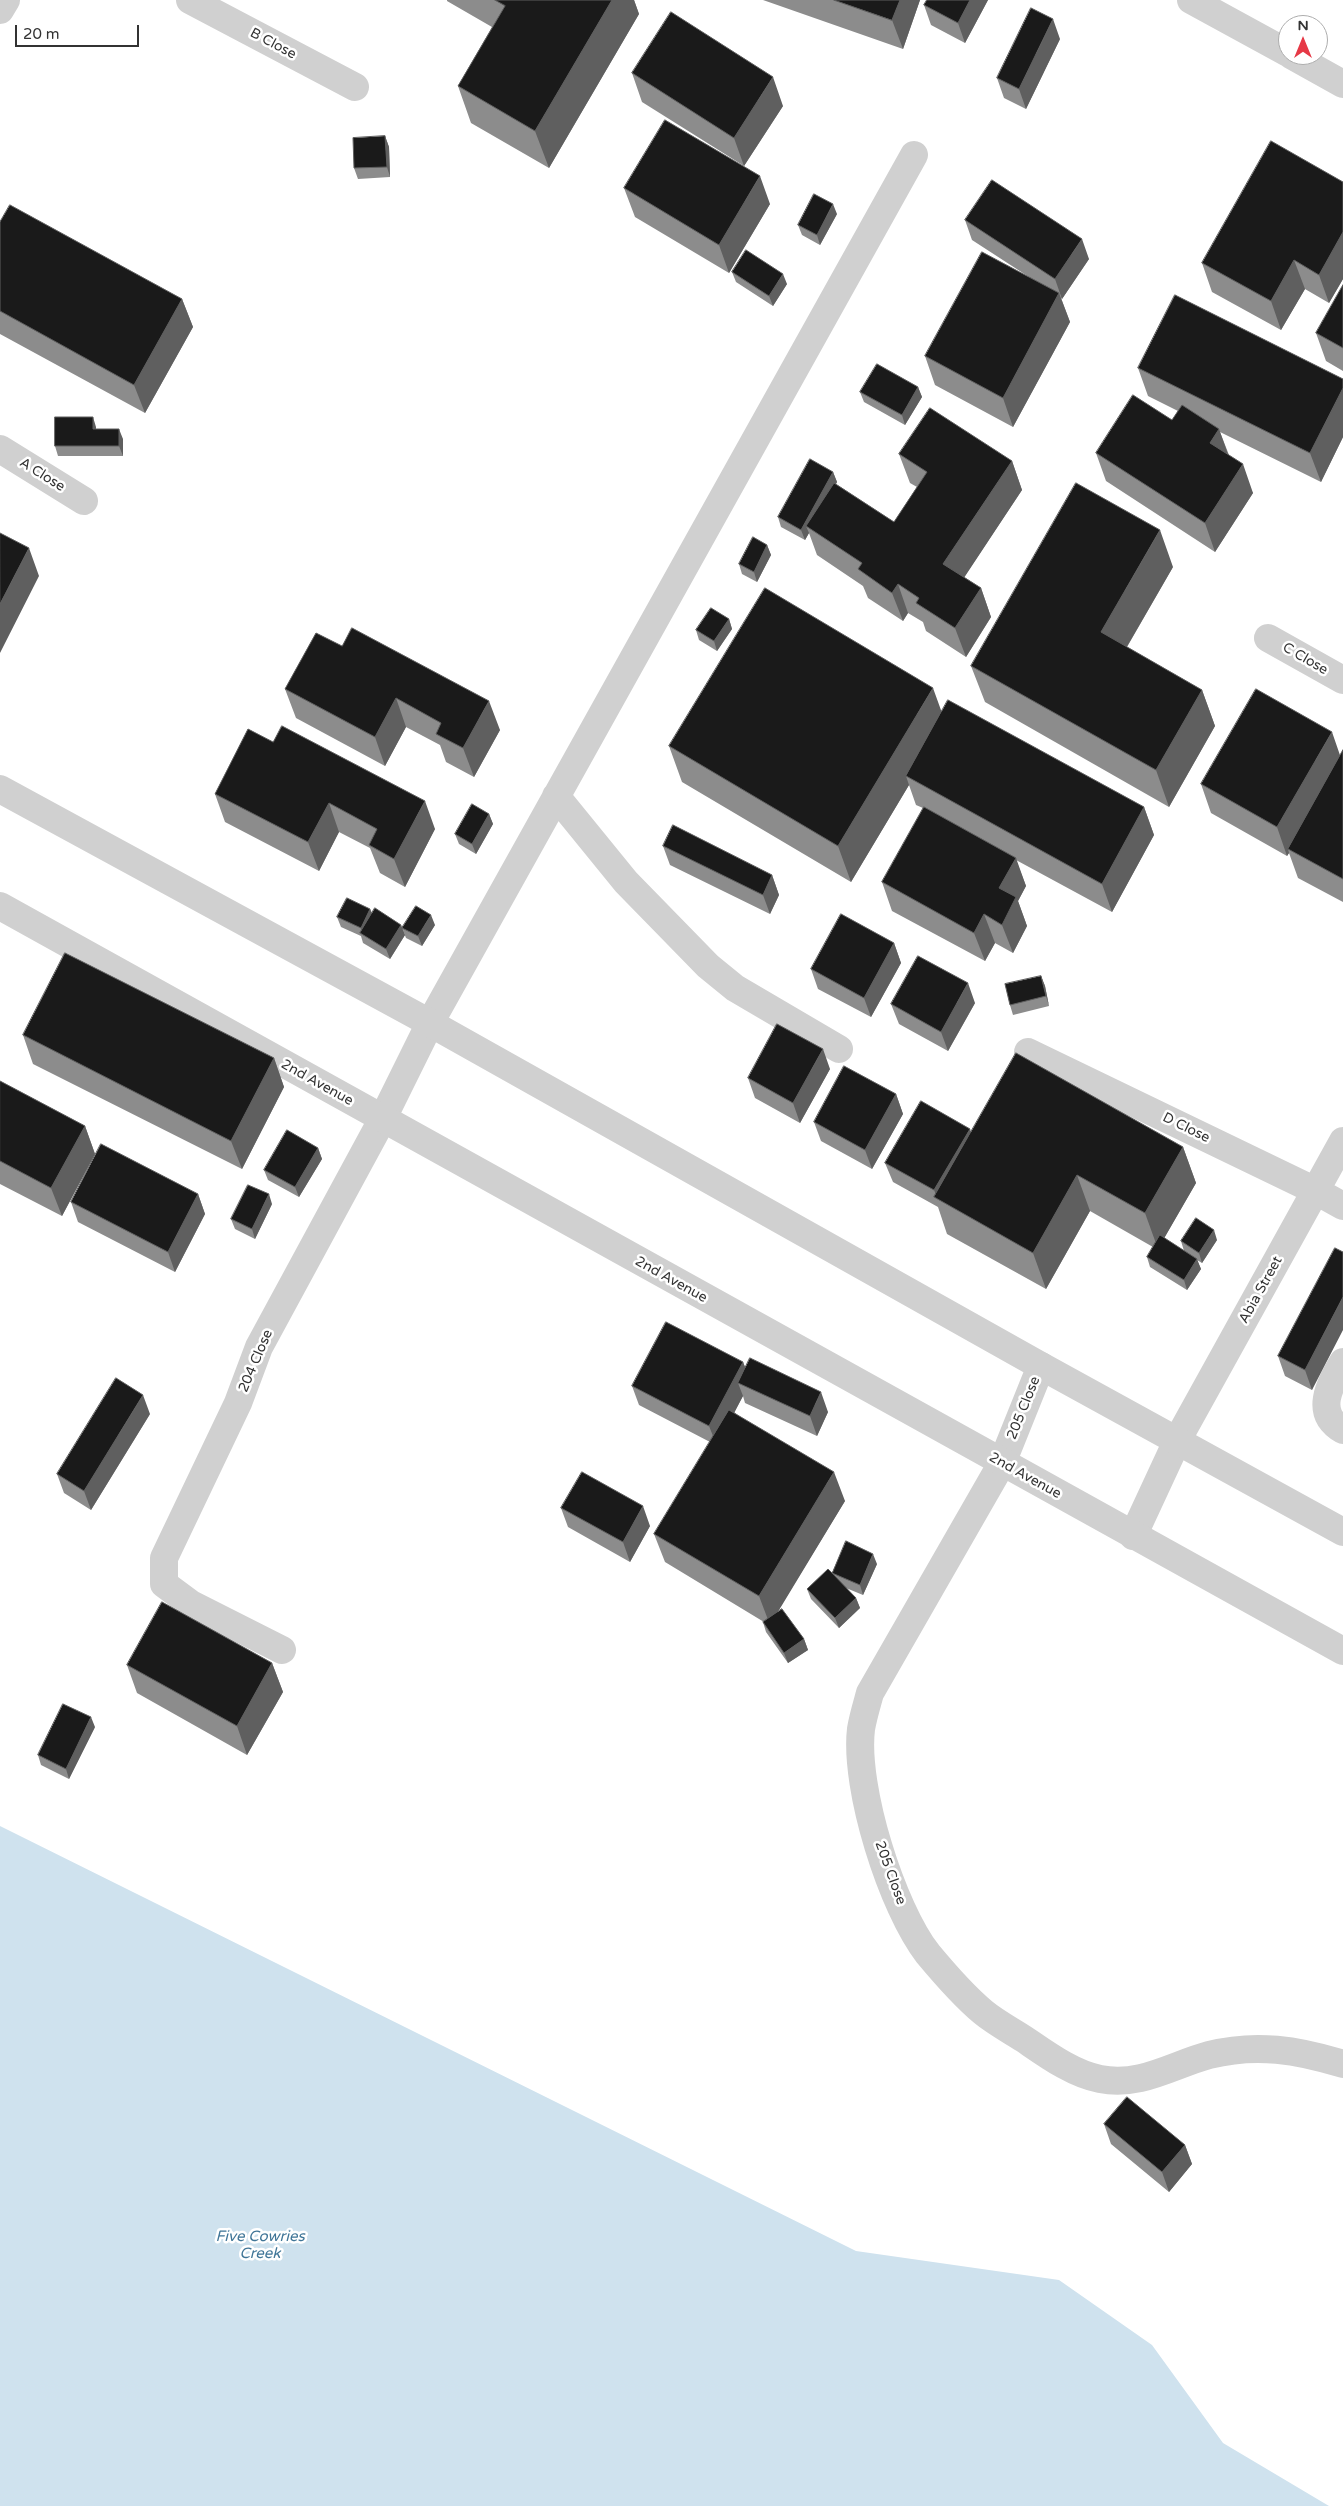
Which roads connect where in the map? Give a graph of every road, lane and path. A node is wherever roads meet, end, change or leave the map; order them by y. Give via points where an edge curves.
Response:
1 (6, 0) edge
2 (190, 0) edge
3 (1191, 0) edge
4 (0, 10) edge
5 (1278, 48) edge
6 (1309, 65) edge
7 (1343, 84) edge
8 (355, 87) dead end
9 (914, 155) dead end
10 (0, 449) edge
11 (84, 501) dead end
12 (1268, 638) dead end
13 (1343, 680) edge
14 (0, 790) edge
15 (556, 796) junction
16 (0, 906) edge
17 (430, 1023) junction
18 (839, 1049) dead end
19 (1028, 1052) dead end
20 (382, 1120) junction
21 (1343, 1140) edge
22 (1316, 1191) junction
23 (1343, 1206) edge
24 (1343, 1362) edge
25 (1041, 1366) junction
26 (1343, 1430) edge
27 (1178, 1440) junction
28 (1002, 1463) junction
29 (1343, 1532) edge
30 (1133, 1536) junction
31 (282, 1650) dead end
32 (1343, 1651) edge
33 (1343, 2064) edge

1 - 4 street
2 - 8 street, B Close
3 - 5 street
6 - 7 street
9 - 15 street, 204 Close
10 - 11 street, A Close
12 - 13 street, C Close
14 - 17 street
15 - 17 street, 204 Close
15 - 18 street via 626,882 708,966 735,988
16 - 20 street, 2nd Avenue
17 - 20 street, 204 Close
17 - 25 street
19 - 22 street, D Close
20 - 28 street, 2nd Avenue
20 - 31 street, 204 Close via 260,1347 238,1403 164,1558 164,1584 191,1604
21 - 22 street, Abia Street
22 - 23 street, D Close
22 - 27 street, Abia Street
24 - 26 street via 1333,1379 1326,1404 1332,1424
25 - 27 street
25 - 28 street, 205 Close
27 - 29 street
27 - 30 street, Abia Street
28 - 30 street, 2nd Avenue
28 - 33 street, 205 Close via 870,1692 861,1729 861,1768 869,1808 887,1872 912,1929 928,1954 982,2012 1059,2063 1100,2079 1144,2079 1210,2055 1251,2049 1287,2049
30 - 32 street, 2nd Avenue

